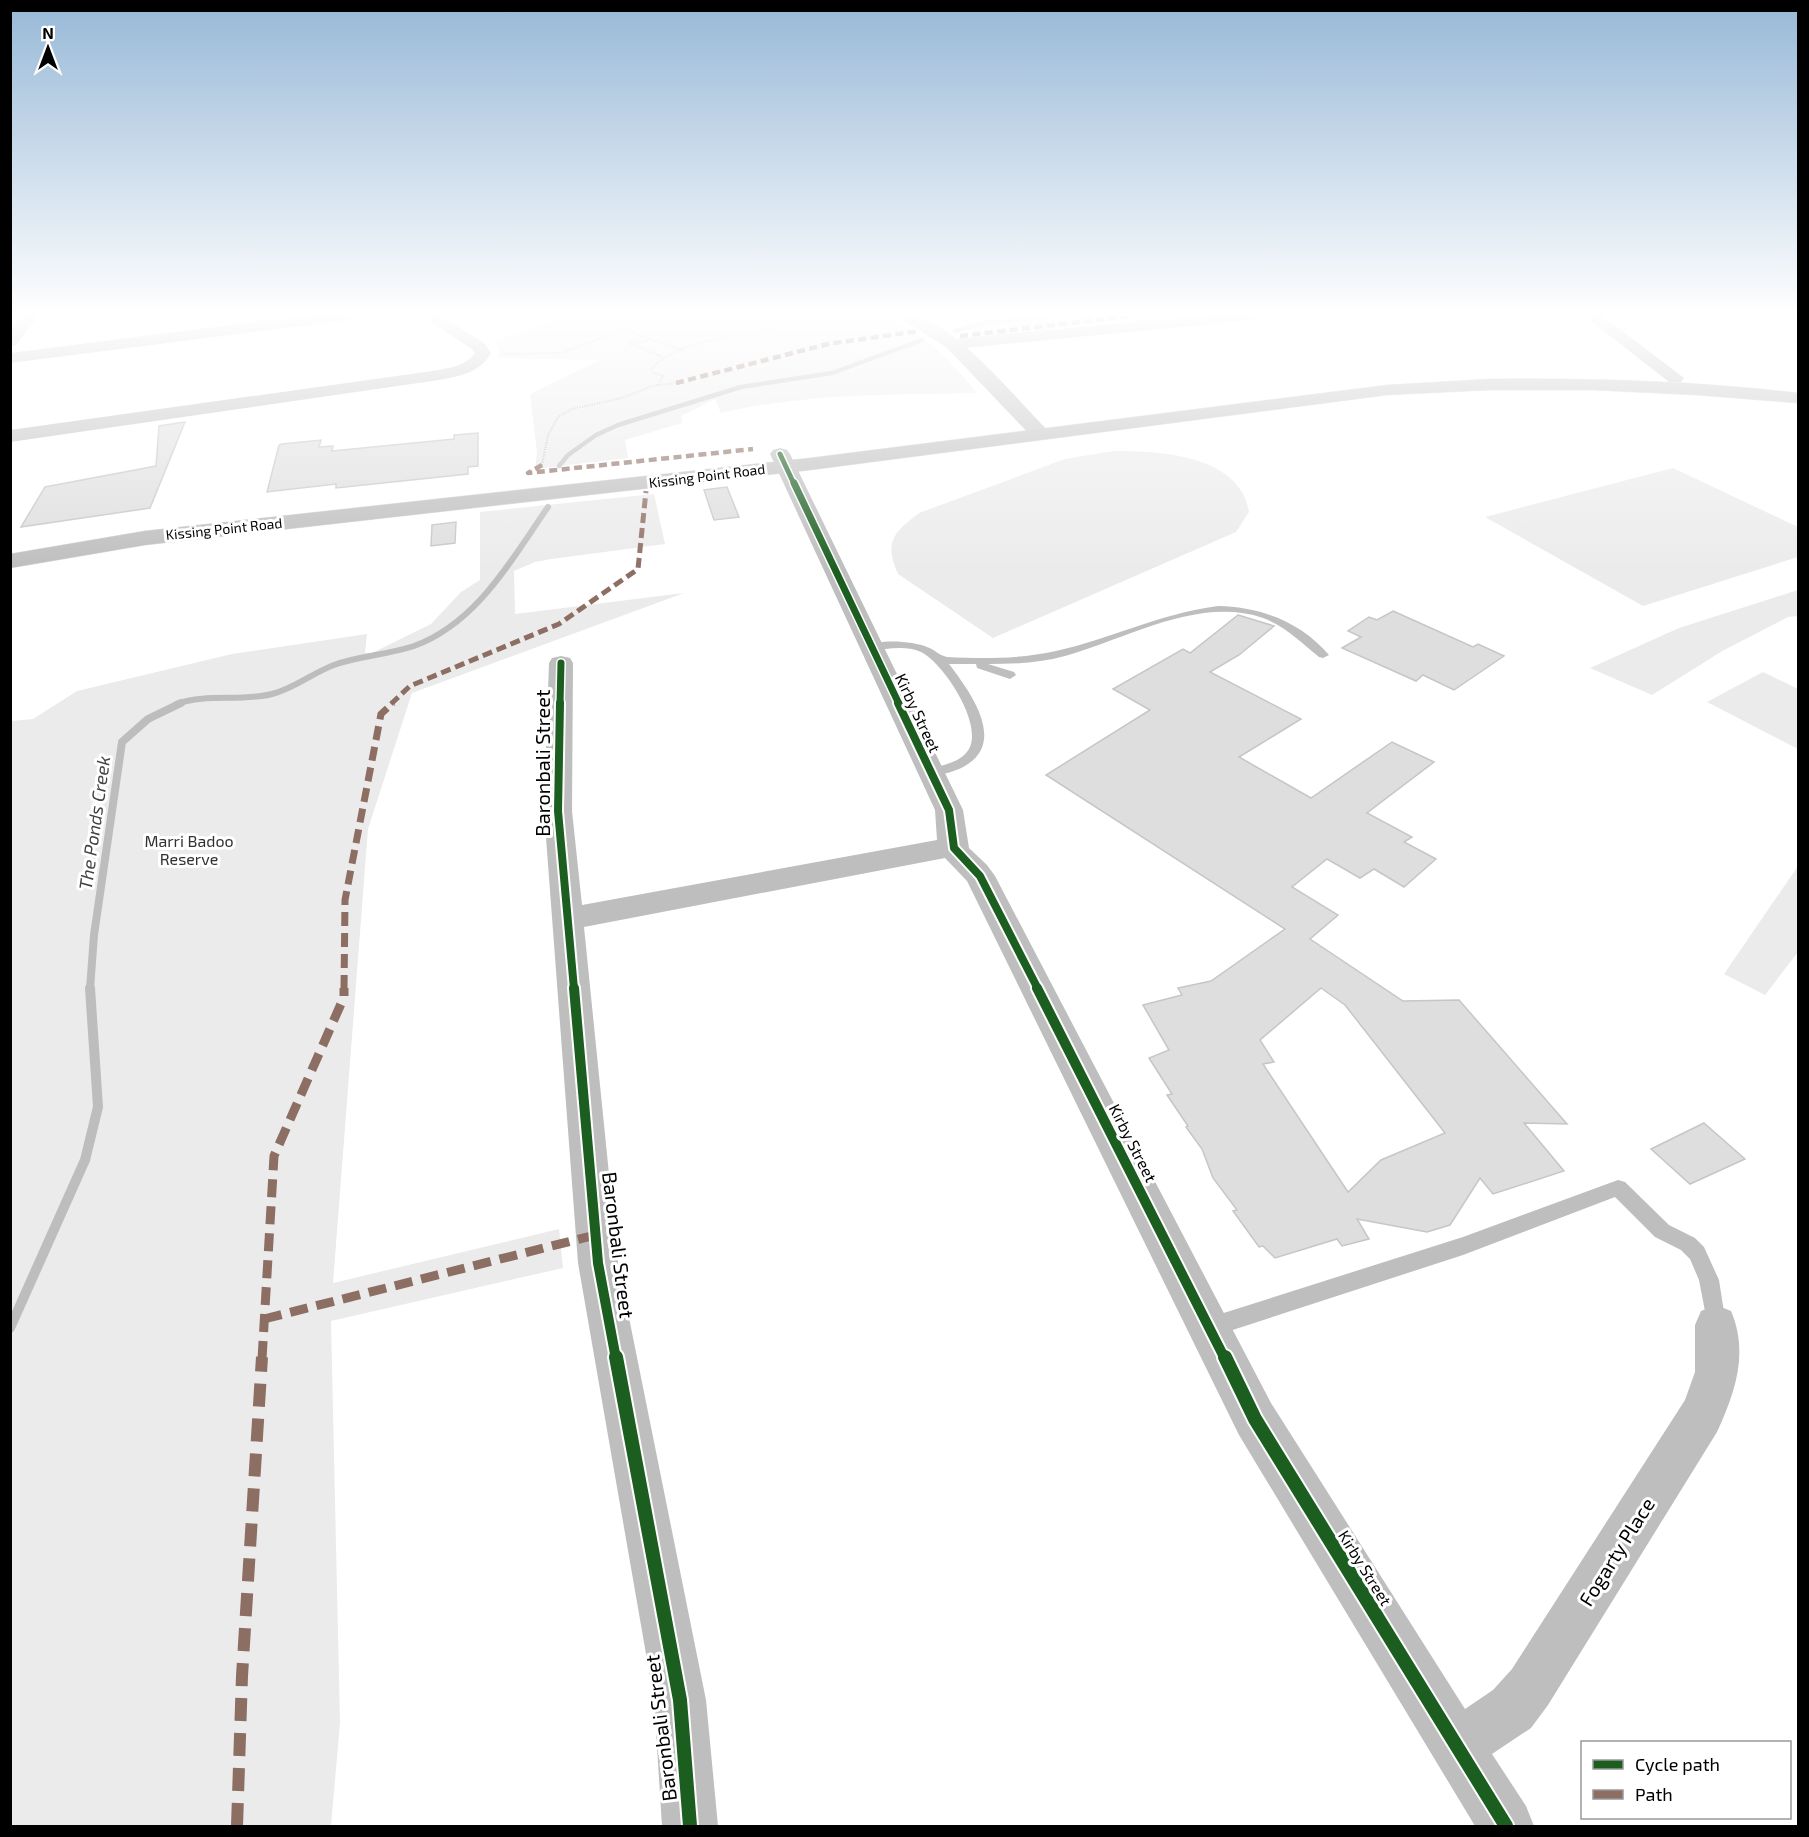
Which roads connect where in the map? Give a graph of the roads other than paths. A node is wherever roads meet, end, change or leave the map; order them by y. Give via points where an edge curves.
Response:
1 (263, 400) edge
2 (1007, 400) edge
3 (1226, 400) edge
4 (1302, 400) edge
5 (1035, 428) junction
6 (10, 436) edge
7 (783, 460) junction
8 (10, 547) edge
9 (10, 561) edge
10 (871, 648) junction
11 (1323, 655) dead end
12 (942, 660) junction
13 (967, 661) junction
14 (561, 663) dead end
15 (1010, 675) dead end
16 (929, 773) junction
17 (953, 847) junction
18 (569, 919) junction
19 (1716, 1325) joint
20 (1210, 1327) junction
21 (1457, 1746) junction
22 (690, 1827) edge
23 (1506, 1827) edge

1 - 6 street
2 - 5 street
3 - 5 main road, Kissing Point Road
4 - 5 main road, Kissing Point Road
5 - 7 main road, Kissing Point Road
7 - 8 main road, Kissing Point Road via 157,522
7 - 9 main road, Kissing Point Road via 145,538
7 - 10 street, Kirby Street
10 - 12 lane via 906,645
10 - 16 street, Kirby Street
11 - 13 lane via 1297,632 1267,615 1236,609 1177,615 1059,654
12 - 13 lane
12 - 16 lane via 972,708 980,729 978,746 969,760 953,769
13 - 15 lane
14 - 18 street, Baronbali Street via 558,811
16 - 17 street, Kirby Street via 952,820
17 - 18 street
17 - 20 street, Kirby Street via 980,876
18 - 22 street, Baronbali Street via 598,1263 680,1700
19 - 20 lane via 1709,1280 1697,1253 1662,1231 1618,1188 1464,1246
19 - 21 street, Fogarty Place via 1719,1362 1715,1388 1701,1416 1530,1688 1512,1709
20 - 21 street, Kirby Street via 1255,1419
21 - 23 street, Kirby Street

